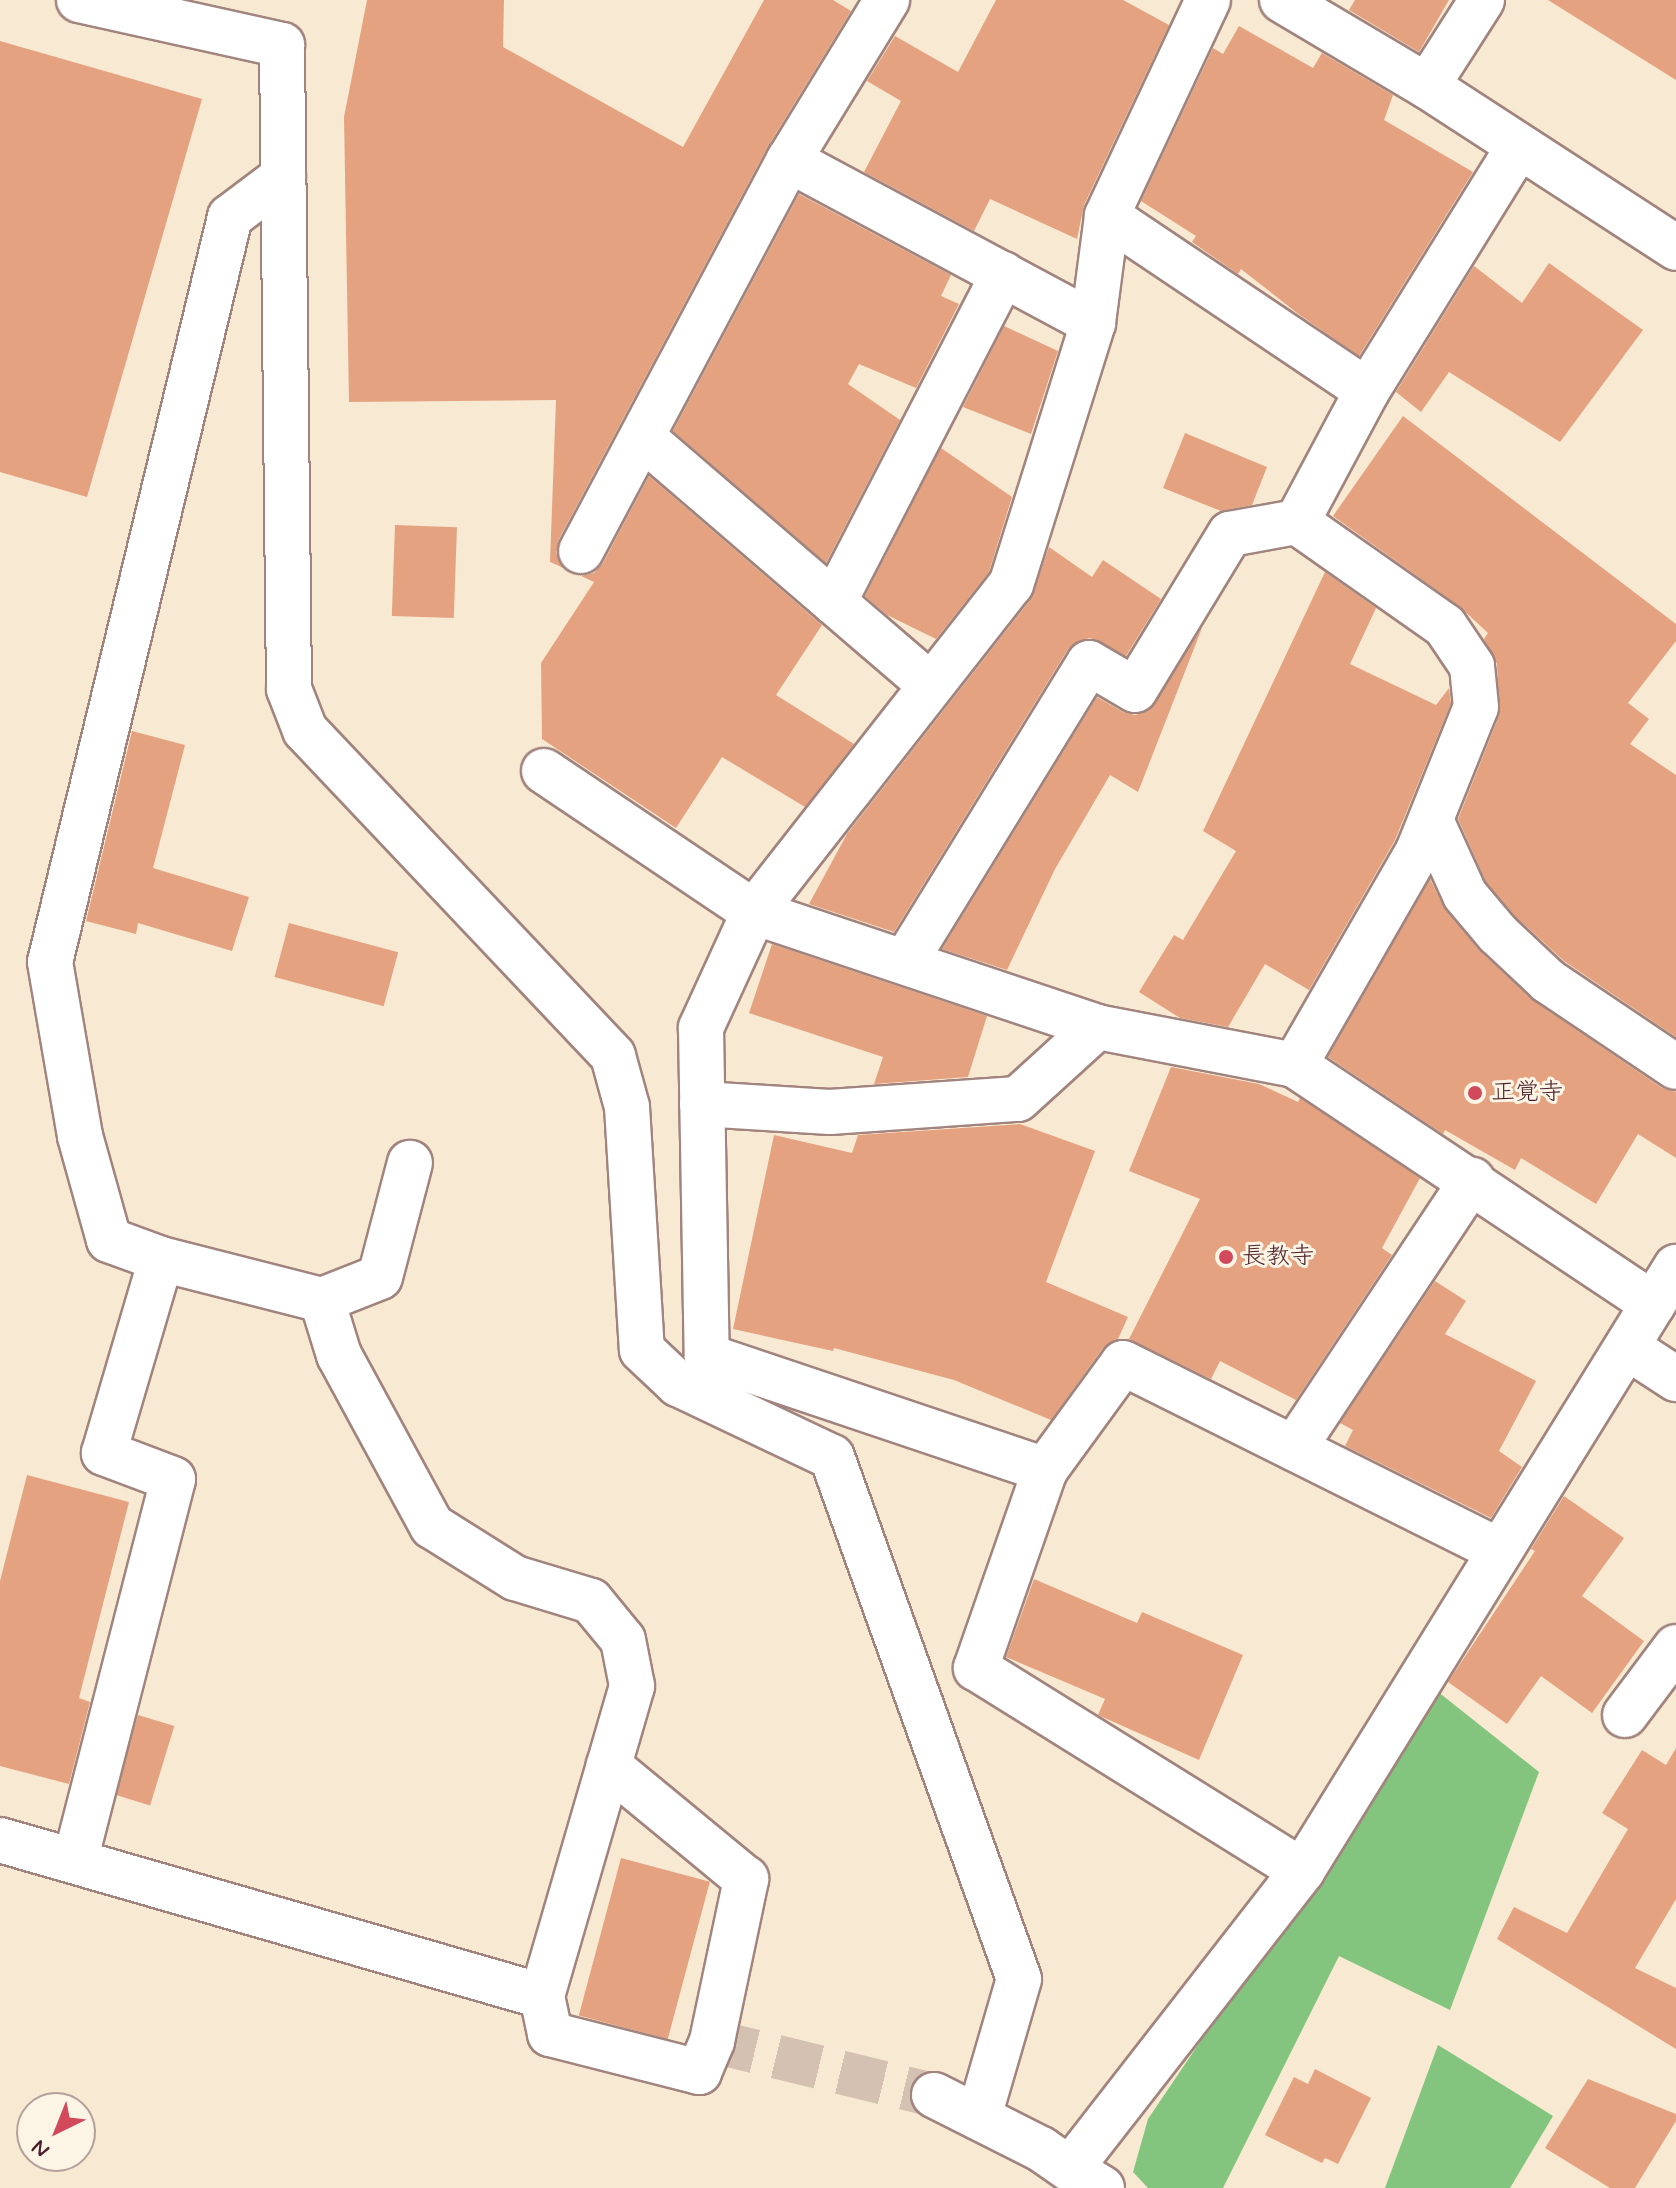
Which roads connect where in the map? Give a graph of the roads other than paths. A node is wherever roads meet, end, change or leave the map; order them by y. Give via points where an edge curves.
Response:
1 (79, 0) edge
2 (887, 0) edge
3 (1208, 0) edge
4 (1282, 0) edge
5 (1482, 0) edge
6 (1427, 86) junction
7 (1519, 146) junction
8 (789, 160) junction
9 (283, 177) junction
10 (1107, 216) junction
11 (1676, 248) edge
12 (1003, 274) junction
13 (1093, 323) junction
14 (1367, 391) junction
15 (642, 437) junction
16 (1297, 522) junction
17 (581, 551) dead end
18 (834, 602) junction
19 (929, 684) junction
20 (544, 771) dead end
21 (1431, 820) junction
22 (754, 912) junction
23 (905, 962) junction
24 (1097, 1027) junction
25 (1295, 1065) junction
26 (1676, 1067) edge
27 (702, 1104) junction
28 (410, 1163) dead end
29 (1472, 1180) junction
30 (161, 1259) junction
31 (1676, 1267) edge
32 (322, 1300) junction
33 (1653, 1304) junction
34 (1627, 1347) junction
35 (1676, 1379) edge
36 (1294, 1448) junction
37 (1045, 1470) junction
38 (1500, 1551) junction
39 (1676, 1647) edge
40 (1625, 1715) dead end
41 (609, 1766) junction
42 (0, 1840) edge
43 (75, 1861) junction
44 (1302, 1871) junction
45 (542, 1996) junction
46 (934, 2095) tunnel mouth
47 (979, 2117) junction
48 (1086, 2178) edge

1 - 9 street via 282,45
2 - 8 street
3 - 10 street
4 - 6 street
5 - 6 street
6 - 7 street
7 - 11 street
7 - 14 street
8 - 12 street
8 - 15 street
9 - 30 street via 230,217 50,962 80,1136 109,1240
9 - 47 street via 289,689 305,730 613,1056 627,1107 642,1350 678,1384 832,1457 1019,1979
10 - 13 street
10 - 14 street
12 - 13 street
12 - 18 street
13 - 19 street via 1011,584
14 - 16 street
15 - 17 street
15 - 18 street
16 - 21 street via 1445,626 1472,666 1476,707
16 - 23 street via 1230,534 1135,690 1089,663
18 - 19 street
19 - 22 street
20 - 22 street
21 - 25 street
21 - 26 street via 1465,895 1498,934 1548,981
22 - 23 street
22 - 27 street via 701,1028
23 - 24 street
24 - 25 street
24 - 27 street via 1018,1099 830,1112
25 - 29 street
27 - 37 street via 707,1356
28 - 32 street via 380,1277
29 - 33 street
29 - 36 street
30 - 32 street
30 - 43 street via 104,1453 173,1479
31 - 33 street
32 - 41 street via 339,1355 432,1526 515,1578 591,1601 623,1640 632,1686
33 - 34 street
34 - 35 street
34 - 38 street
36 - 37 street via 1123,1363
36 - 38 street
37 - 44 street via 976,1668
38 - 44 street
39 - 40 street
41 - 45 street
41 - 45 street via 746,1879 712,2041 699,2072 550,2034
42 - 43 street
43 - 45 street
44 - 48 street
46 - 47 street
47 - 48 street

